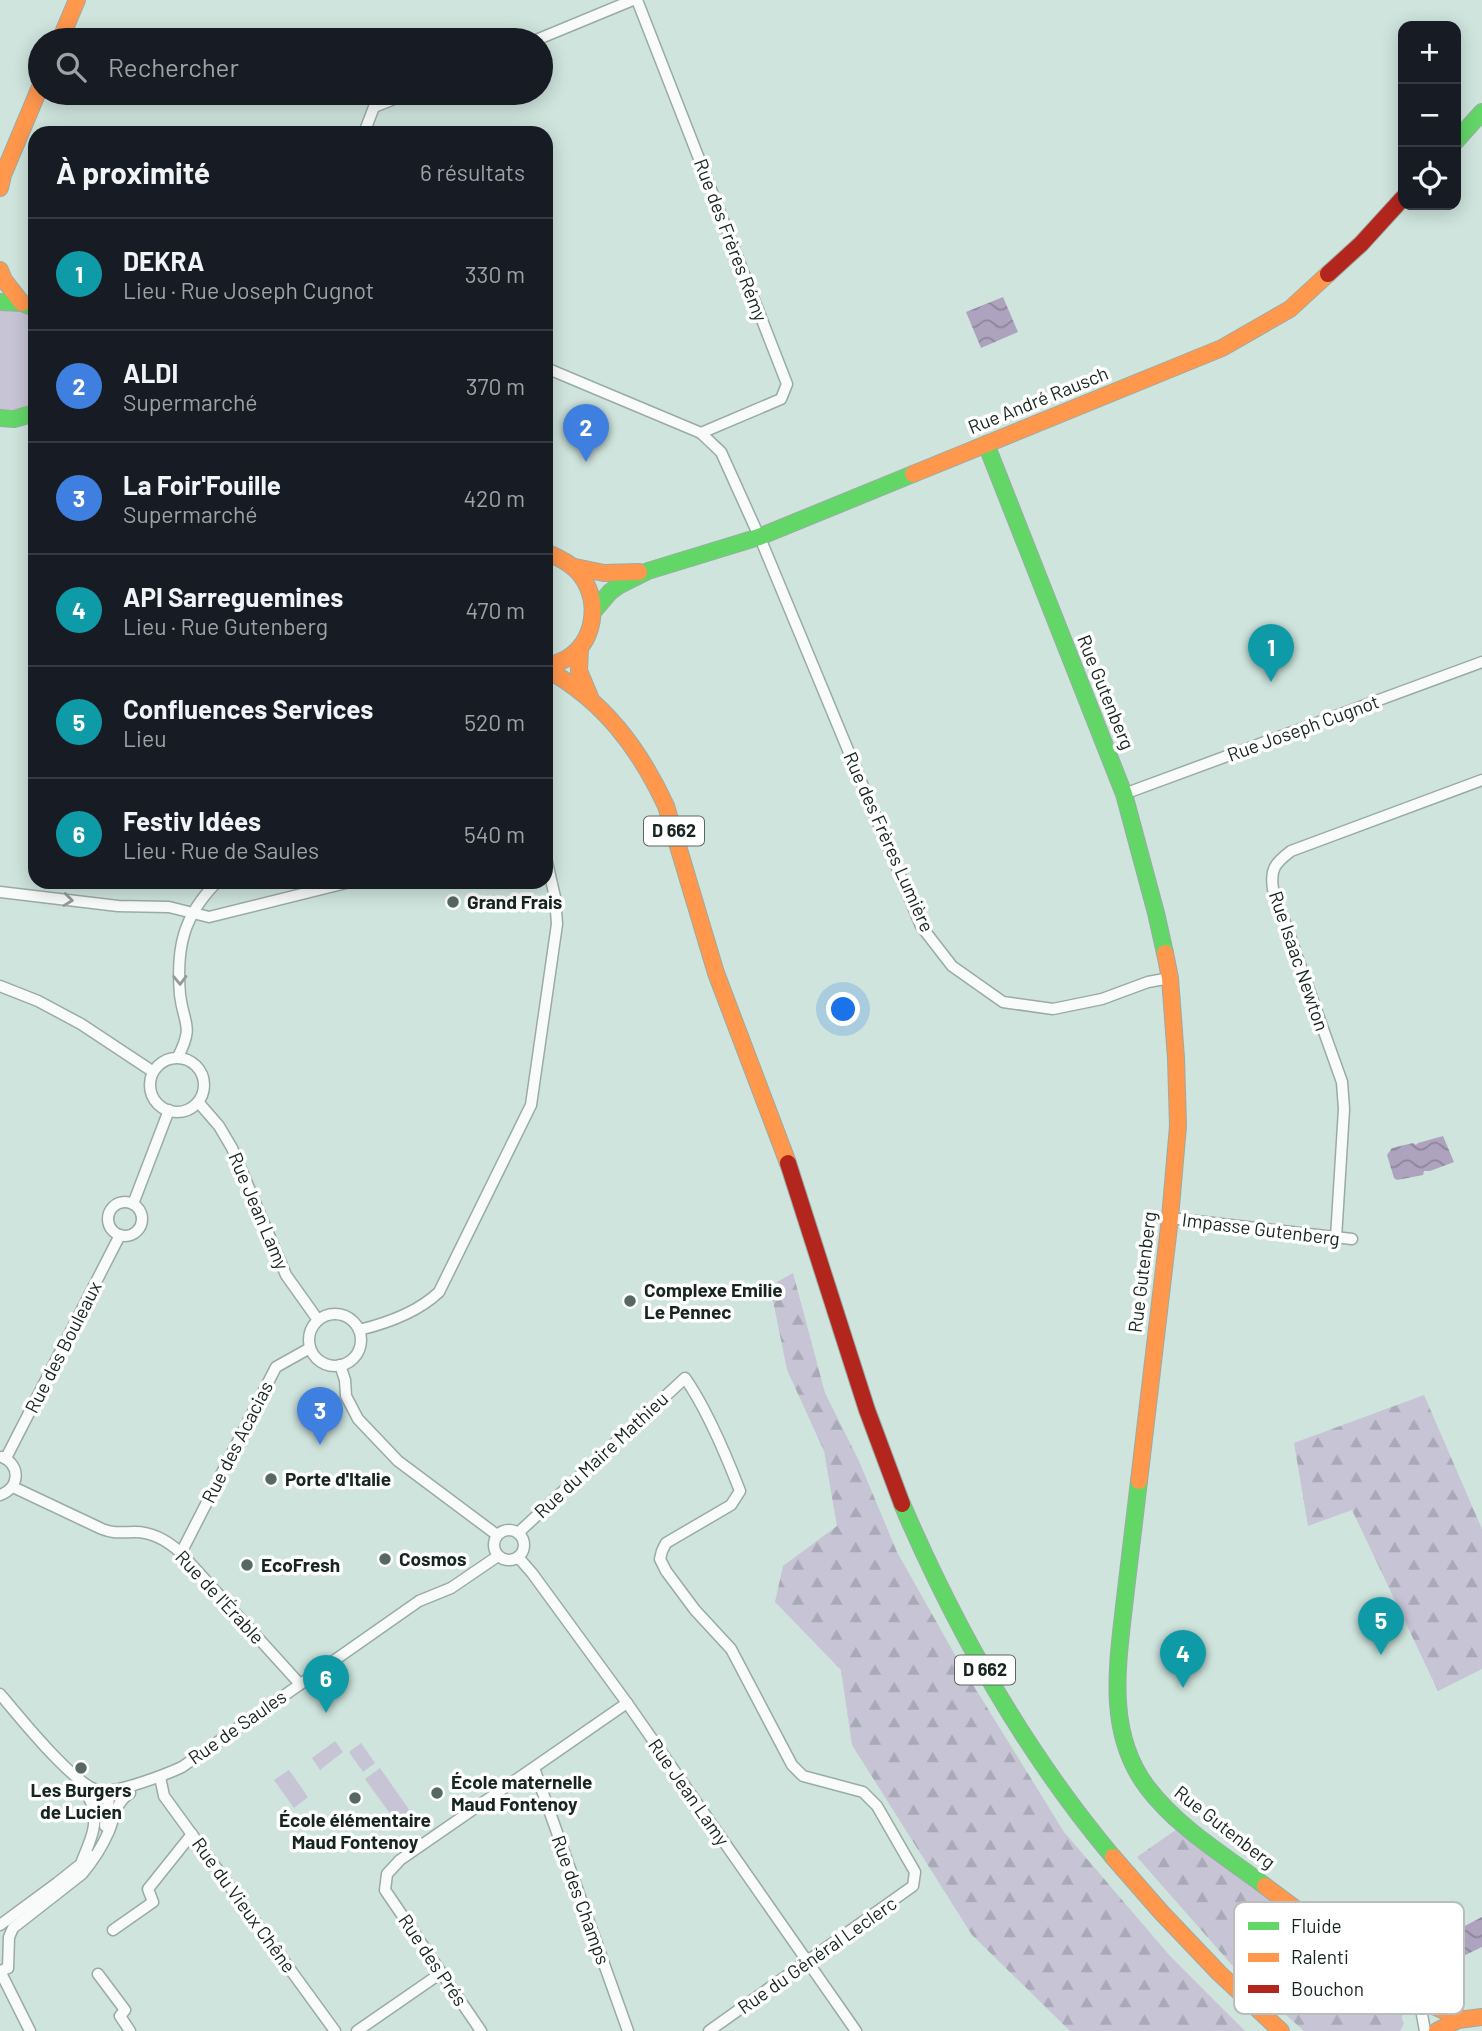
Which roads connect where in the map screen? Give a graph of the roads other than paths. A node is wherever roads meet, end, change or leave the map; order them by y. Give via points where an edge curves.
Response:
1 (77, 0) edge
2 (635, 0) edge
3 (65, 28) edge
4 (553, 33) edge
5 (33, 105) edge
6 (379, 105) edge
7 (1482, 113) edge
8 (367, 126) edge
9 (1461, 136) edge
10 (0, 188) edge
11 (1398, 203) edge
12 (0, 270) edge
13 (0, 302) edge
14 (28, 304) edge
15 (28, 305) edge
16 (553, 371) edge
17 (28, 415) edge
18 (0, 418) edge
19 (701, 433) junction
20 (986, 444) junction
21 (759, 537) junction
22 (553, 554) edge
23 (575, 567) junction
24 (648, 571) junction
25 (593, 612) junction
26 (580, 647) junction
27 (1482, 662) edge
28 (553, 665) edge
29 (553, 673) edge
30 (595, 705) junction
31 (1482, 780) edge
32 (1124, 794) junction
33 (553, 888) edge
34 (210, 889) edge
35 (323, 889) edge
36 (0, 892) edge
37 (191, 914) junction
38 (1170, 978) junction
39 (0, 986) edge
40 (178, 1058) junction
41 (152, 1071) junction
42 (199, 1103) junction
43 (169, 1110) junction
44 (133, 1203) junction
45 (1170, 1217) junction
46 (120, 1235) junction
47 (1336, 1238) junction
48 (1352, 1239) dead end
49 (318, 1320) junction
50 (359, 1330) junction
51 (310, 1348) junction
52 (340, 1365) junction
53 (3, 1457) edge
54 (13, 1487) junction
55 (0, 1495) edge
56 (518, 1533) junction
57 (497, 1535) junction
58 (181, 1553) junction
59 (498, 1556) junction
60 (518, 1557) junction
61 (299, 1683) junction
62 (0, 1694) edge
63 (627, 1703) junction
64 (534, 1769) junction
65 (160, 1777) junction
66 (79, 1779) junction
67 (110, 1791) junction
68 (130, 1793) dead end
69 (93, 1807) junction
70 (192, 1834) junction
71 (81, 1864) junction
72 (915, 1872) joint
73 (1287, 1902) edge
74 (0, 1925) edge
75 (113, 1930) dead end
76 (807, 1962) junction
77 (0, 1971) edge
78 (441, 1973) junction
79 (98, 1974) dead end
80 (1234, 1986) edge
81 (1263, 2014) edge
82 (1451, 2014) edge
83 (1482, 2017) edge
84 (1462, 2019) junction
85 (30, 2031) edge
86 (131, 2031) edge
87 (335, 2031) edge
88 (358, 2031) edge
89 (481, 2031) edge
90 (628, 2031) edge
91 (709, 2031) edge
92 (856, 2031) edge
93 (1281, 2031) edge
94 (1437, 2031) edge

1 - 3 street
2 - 4 street, Rue des Frères Rémy
2 - 19 street, Rue des Frères Rémy via 788,384 781,399
5 - 10 street
6 - 8 street
7 - 9 street
11 - 20 street, Rue André Rausch via 1290,309 1222,348
12 - 14 street
13 - 15 street
16 - 19 street
17 - 18 street
19 - 21 street via 721,452
20 - 21 street, Rue André Rausch
20 - 32 street, Rue Gutenberg
21 - 24 street, Rue André Rausch
21 - 38 street, Rue des Frères Lumière via 921,926 952,966 1003,1002 1054,1009
22 - 23 street, Rue André Rausch
23 - 24 street, Rue André Rausch via 618,574
23 - 25 street via 589,587
24 - 25 street, Rue André Rausch via 618,586
25 - 26 street
26 - 28 street
26 - 30 street, D 662 via 579,671
27 - 32 street, Rue Joseph Cugnot
29 - 30 street, D 662
30 - 80 street, D 662 via 643,761 666,806 717,975 796,1186 876,1435 911,1525 960,1625 1020,1727 1096,1834 1173,1924
31 - 47 street, Rue Isaac Newton via 1291,851 1277,861 1271,877 1342,1082
32 - 38 street, Rue Gutenberg
33 - 50 street via 557,925 531,1105 439,1292 417,1309
34 - 37 street
35 - 37 street via 209,918
36 -> 37 street via 118,906 169,907
37 -> 40 street via 179,977 188,1028
38 - 45 street, Rue Gutenberg via 1178,1126
39 - 41 street via 81,1024
40 - 41 street via 162,1061
40 - 42 street via 194,1063 205,1077
41 - 43 street via 151,1093
42 - 43 street via 182,1112
42 - 49 street, Rue Jean Lamy via 232,1148 286,1275
43 - 44 street, Rue des Bouleaux
44 - 46 street, Rue des Bouleaux via 140,1211 140,1226 130,1235
44 - 46 street via 118,1203 110,1210 109,1225
45 - 47 street, Impasse Gutenberg
45 - 73 street, Rue Gutenberg via 1117,1669 1117,1713 1126,1754 1147,1790 1177,1820
46 - 53 street, Rue des Bouleaux
47 - 48 street, Impasse Gutenberg
49 - 50 street via 343,1315
49 - 51 street via 309,1335
50 - 52 street via 358,1352
51 - 52 street via 321,1361
51 - 58 street, Rue des Acacias via 276,1367
52 - 57 street via 346,1396 358,1419 398,1461
53 - 54 street via 16,1473
54 - 55 street
54 - 58 street, Rue de l'Érable via 102,1530 151,1534
56 - 57 street
56 - 60 street via 523,1549
56 - 72 street, Rue du Maire Mathieu via 685,1378 740,1491 731,1506 666,1543 660,1559 695,1611 731,1649 792,1765 803,1776 863,1792 877,1806
57 - 59 street via 494,1550
58 - 61 street, Rue de l'Érable
59 - 60 street
59 - 61 street, Rue de Saules via 451,1588 419,1601
60 - 63 street, Rue Jean Lamy
61 - 65 street, Rue de Saules via 182,1767
62 - 66 street
63 - 64 street
63 - 76 street, Rue Jean Lamy
64 - 78 street, Rue des Prés via 400,1860 387,1874 385,1890
64 - 90 street, Rue des Champs
65 - 67 street, Rue de Saules
65 - 70 street, Rue du Vieux Chêne via 163,1796
66 - 67 street via 97,1791
66 - 69 street
67 - 69 street
67 - 71 street via 104,1831 96,1851
68 - 77 street via 116,1808 90,1865 13,1928 8,1968
69 - 71 street via 93,1835
70 - 75 street via 148,1889 153,1902
70 - 87 street, Rue du Vieux Chêne
71 - 74 street
72 - 76 street, Rue du Général Leclerc via 913,1886
76 - 91 street, Rue du Général Leclerc
76 - 92 street, Rue Jean Lamy
77 - 85 street
78 - 88 street
78 - 89 street, Rue des Prés
79 - 86 street via 125,2010 120,2016
81 - 93 street, D 662
82 - 84 street, Rue Gutenberg
83 - 84 street
84 - 94 street

